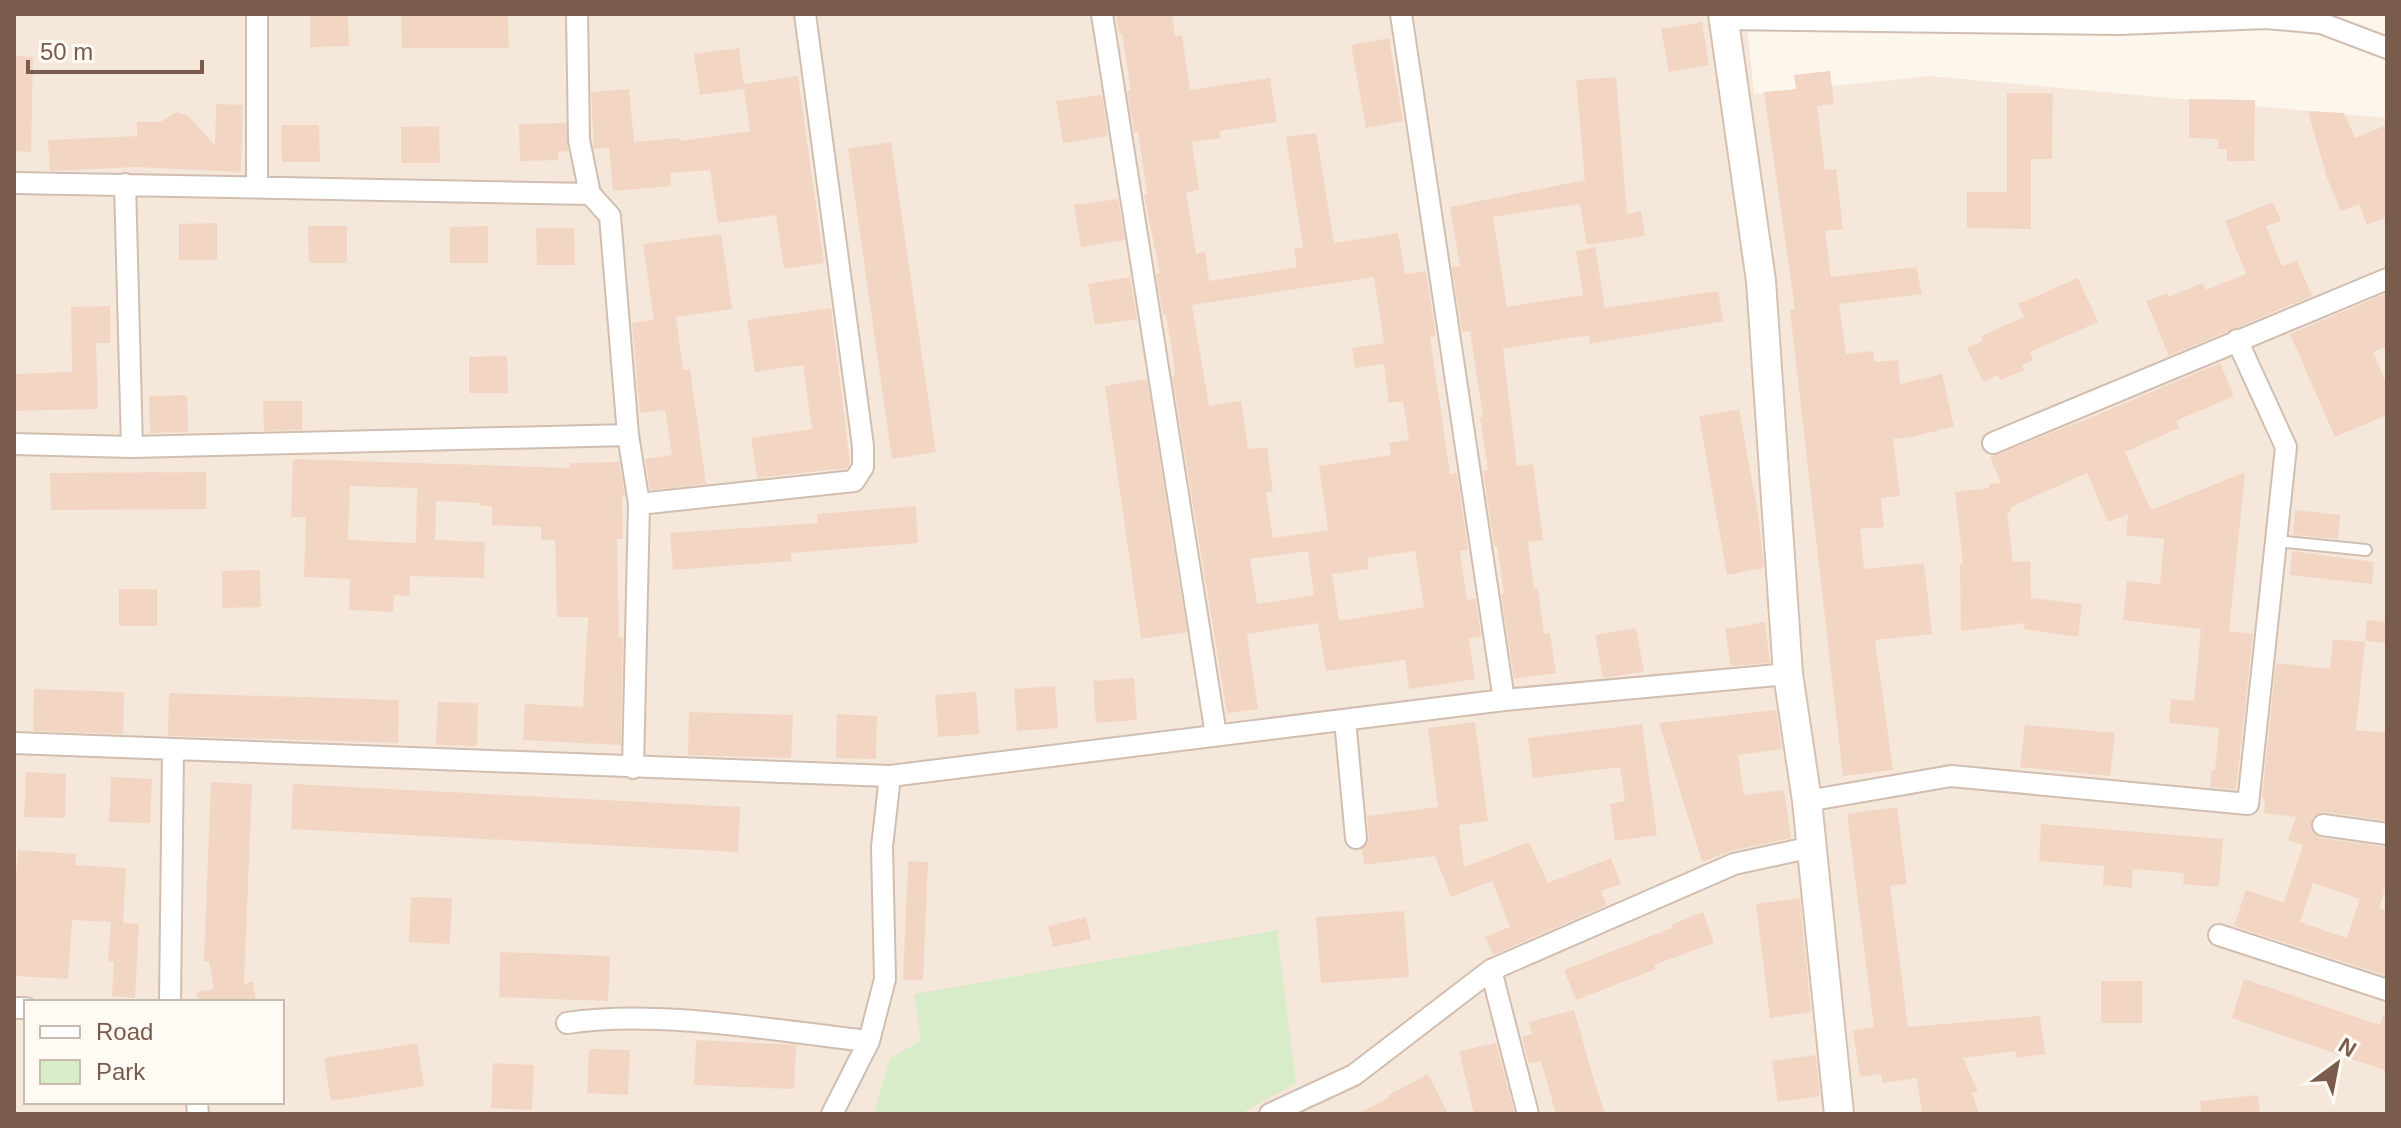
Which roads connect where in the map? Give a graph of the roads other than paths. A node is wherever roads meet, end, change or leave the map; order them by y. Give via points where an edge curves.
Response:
1 (257, 14) edge
2 (577, 14) edge
3 (805, 14) edge
4 (1102, 14) edge
5 (1401, 14) edge
6 (1723, 17) edge
7 (2387, 48) edge
8 (14, 183) edge
9 (125, 184) junction
10 (257, 187) junction
11 (590, 194) junction
12 (2387, 279) edge
13 (2237, 340) junction
14 (628, 435) junction
15 (1993, 443) dead end
16 (14, 444) edge
17 (132, 447) junction
18 (639, 504) junction
19 (2276, 541) junction
20 (2366, 550) dead end
21 (1788, 674) junction
22 (1504, 700) junction
23 (1345, 720) junction
24 (1216, 735) junction
25 (14, 743) edge
26 (173, 750) junction
27 (633, 768) junction
28 (890, 776) junction
29 (1807, 801) junction
30 (2323, 825) dead end
31 (2387, 834) edge
32 (1356, 838) dead end
33 (1812, 847) junction
34 (2219, 935) dead end
35 (1491, 970) junction
36 (2387, 990) edge
37 (170, 1000) edge
38 (567, 1023) dead end
39 (869, 1041) junction
40 (832, 1114) edge
41 (1270, 1114) edge
42 (1528, 1114) edge
43 (1839, 1114) edge

1 - 10 street
2 - 11 street via 579,140
3 - 18 street via 863,467 854,481
4 - 24 street
5 - 22 street
6 - 7 street via 2120,24 2266,18 2321,23
6 - 21 street via 1761,281
8 - 9 street
9 - 10 street
9 - 17 street
10 - 11 street
11 - 14 street via 610,216
12 - 13 street
13 - 15 street
13 - 19 street via 2286,447
14 - 17 street
14 - 18 street
16 - 17 street
18 - 27 street
19 - 20 lane
19 - 29 street via 2248,804 1951,776
21 - 22 street
21 - 29 street
22 - 23 street
23 - 24 street
23 - 32 street
24 - 28 street
25 - 26 street
26 - 27 street
26 - 37 street
27 - 28 street
28 - 39 street via 882,847 885,979
29 - 33 street
30 - 31 street
33 - 35 street via 1734,864
33 - 43 street
34 - 36 street
35 - 41 street via 1354,1075
35 - 42 street
38 - 39 street via 607,1017
39 - 40 street

